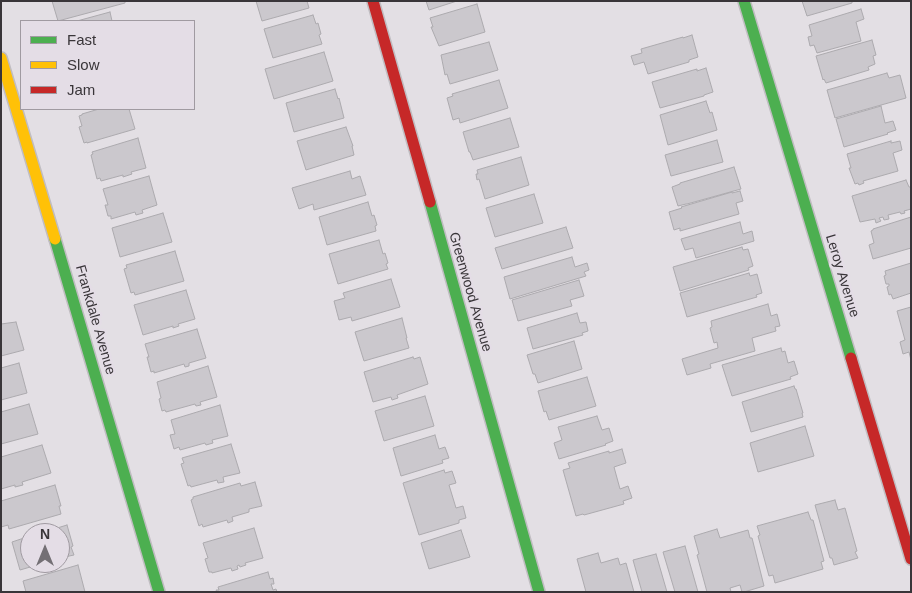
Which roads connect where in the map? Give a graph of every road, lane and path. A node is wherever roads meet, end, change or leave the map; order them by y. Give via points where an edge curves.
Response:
1 (373, 1) edge
2 (744, 1) edge
3 (1, 58) edge
4 (911, 559) edge
5 (159, 592) edge
6 (538, 592) edge

1 - 6 street, Greenwood Avenue
2 - 4 street, Leroy Avenue
3 - 5 street, Frankdale Avenue

